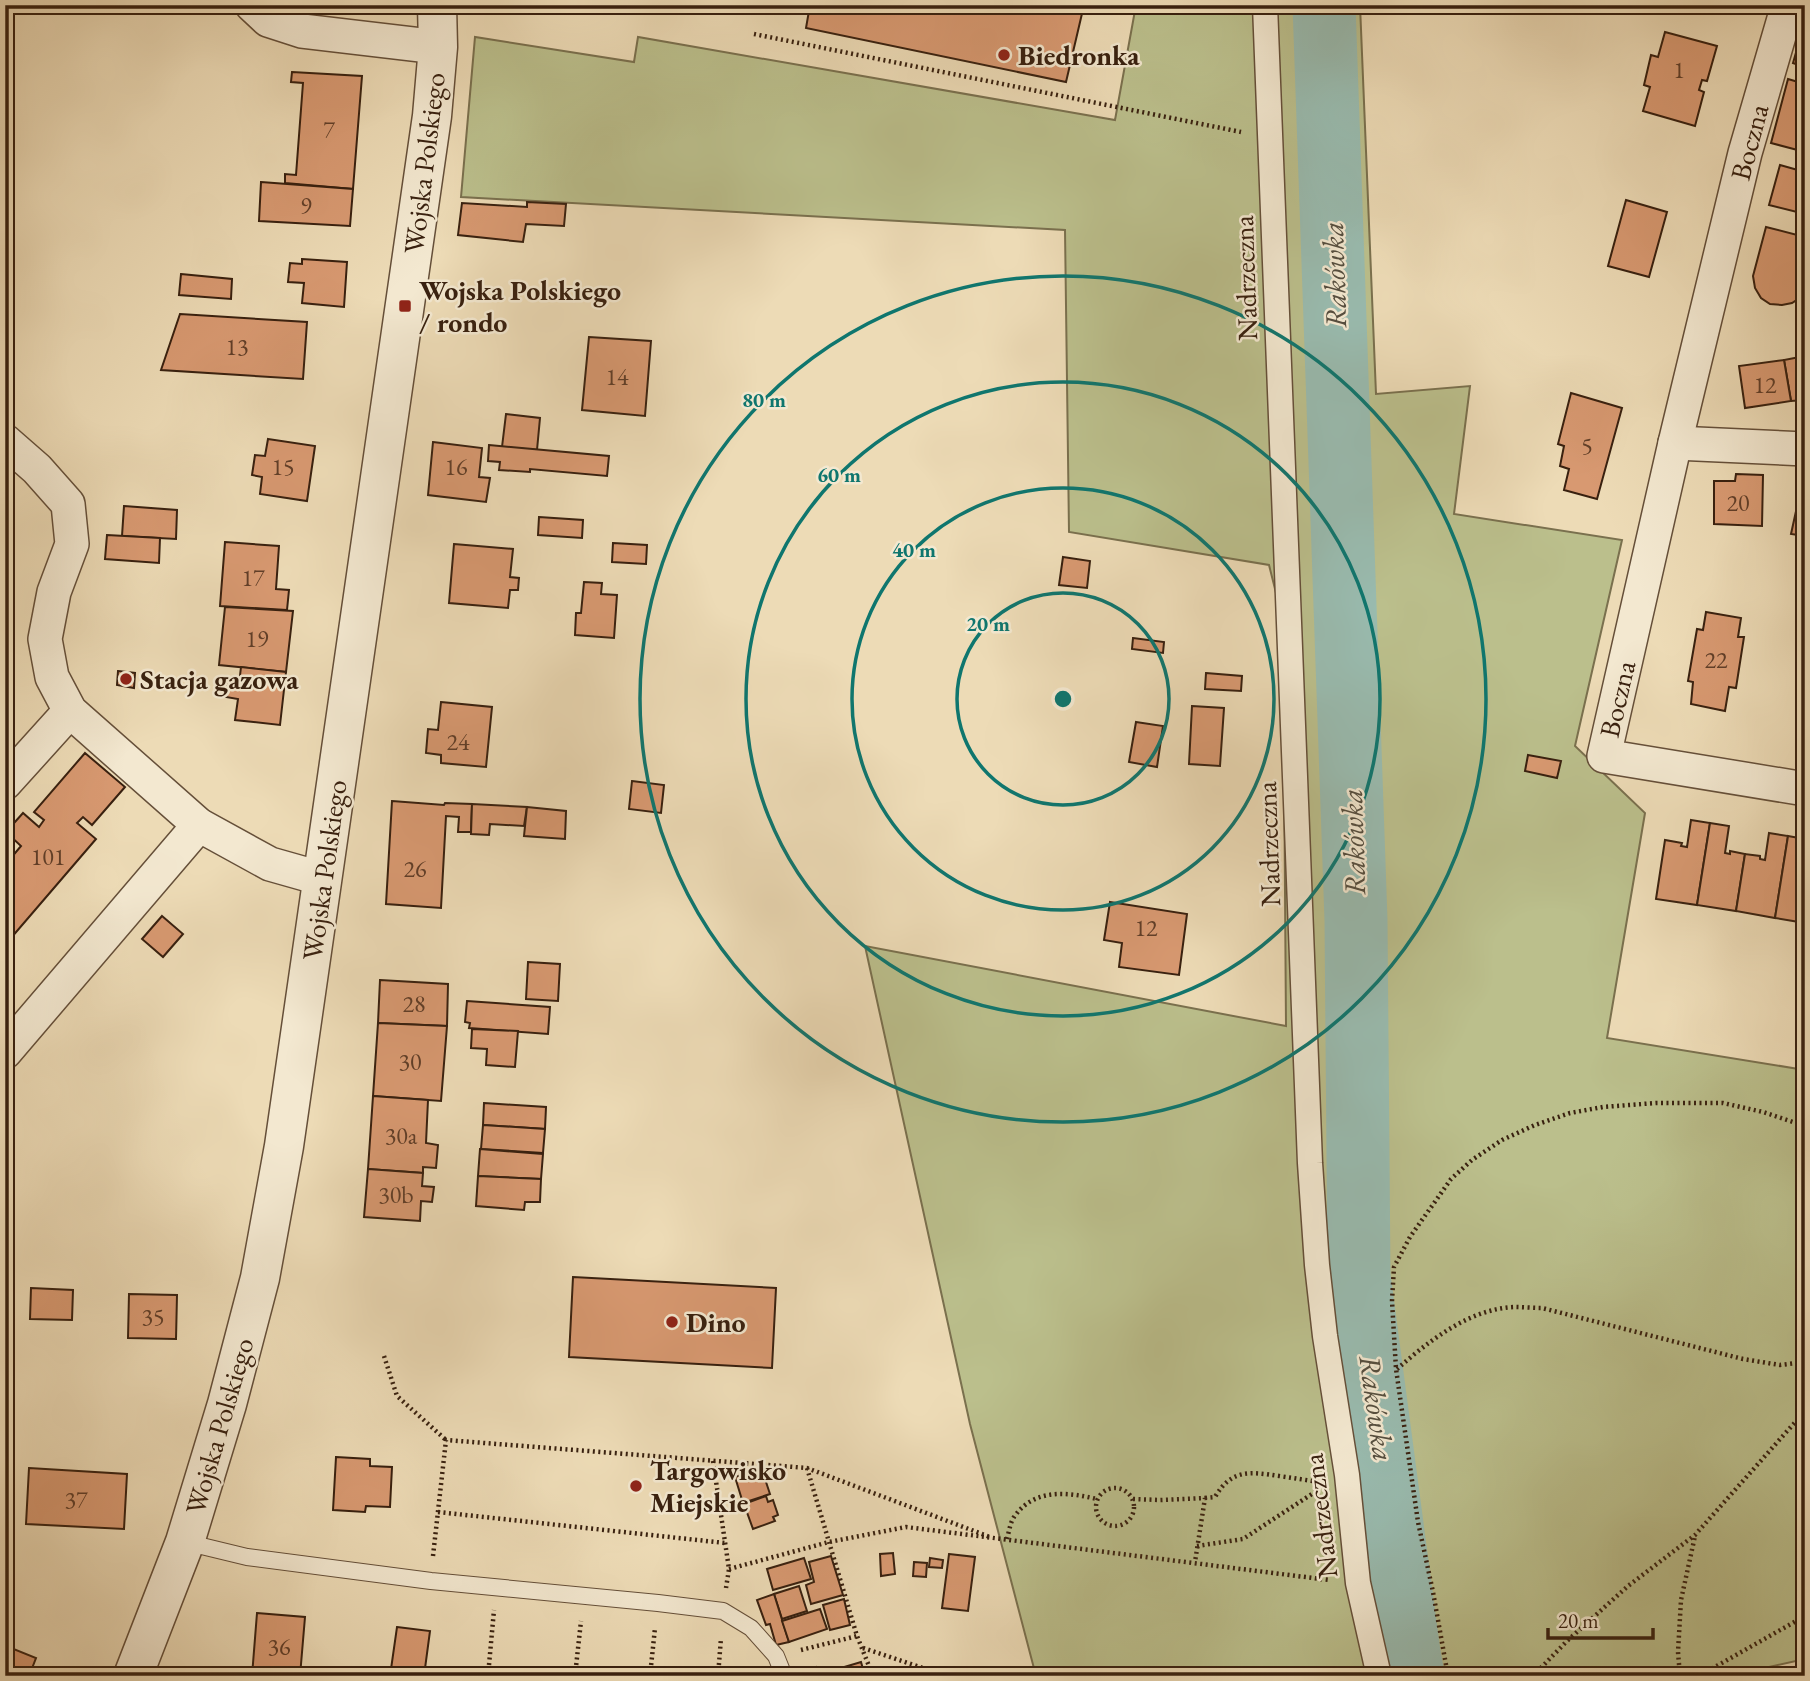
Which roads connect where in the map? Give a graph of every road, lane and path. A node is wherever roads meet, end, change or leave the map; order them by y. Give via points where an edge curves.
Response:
1 (251, 5) edge
2 (437, 5) edge
3 (448, 5) edge
4 (1265, 5) edge
5 (1788, 5) edge
6 (754, 34) dead end
7 (438, 47) junction
8 (1269, 138) junction
9 (5, 442) edge
10 (1675, 443) junction
11 (1805, 449) edge
12 (70, 711) junction
13 (5, 783) edge
14 (1805, 789) edge
15 (199, 825) junction
16 (323, 879) junction
17 (5, 1052) edge
18 (1805, 1126) edge
19 (384, 1356) dead end
20 (1805, 1362) edge
21 (1396, 1369) junction
22 (1805, 1411) edge
23 (446, 1440) junction
24 (713, 1461) junction
25 (807, 1468) junction
26 (1205, 1498) junction
27 (1097, 1499) junction
28 (1133, 1499) junction
29 (438, 1512) junction
30 (1695, 1535) junction
31 (990, 1537) junction
32 (1007, 1539) junction
33 (185, 1542) junction
34 (829, 1542) junction
35 (725, 1543) junction
36 (1197, 1546) junction
37 (1195, 1562) junction
38 (729, 1569) junction
39 (430, 1581) junction
40 (1358, 1583) junction
41 (496, 1588) junction
42 (584, 1597) junction
43 (657, 1603) junction
44 (723, 1611) junction
45 (1805, 1616) edge
46 (858, 1636) junction
47 (862, 1648) junction
48 (776, 1656) junction
49 (133, 1676) edge
50 (488, 1676) edge
51 (575, 1676) edge
52 (650, 1676) edge
53 (784, 1676) edge
54 (873, 1676) edge
55 (947, 1676) edge
56 (1378, 1676) edge
57 (1448, 1676) edge
58 (1533, 1676) edge
59 (1680, 1676) edge
60 (1704, 1676) edge

1 - 7 street via 268,20 302,32
2 - 7 street, Wojska Polskiego
3 - 7 street, Wojska Polskiego
4 - 8 street, Nadrzeczna
5 - 10 street, Boczna via 1745,153
6 - 8 path
7 - 16 street, Wojska Polskiego via 432,116
8 - 40 street, Nadrzeczna via 1310,1163 1325,1336
9 - 12 street via 68,504 72,544 54,592 45,639 52,677
10 - 11 street
10 - 14 street, Boczna via 1604,756
12 - 13 street
12 - 15 street
15 - 16 street via 270,864
15 - 17 street
16 - 33 street, Wojska Polskiego via 285,1146 260,1278
18 - 21 path via 1723,1103 1657,1103 1570,1113 1503,1140 1451,1180 1394,1267
19 - 23 path via 397,1395
20 - 21 path via 1780,1365 1743,1359 1542,1308 1513,1307 1471,1318 1420,1348
21 - 57 path via 1418,1522
22 - 30 path
23 - 24 path
23 - 29 path
24 - 25 path
24 - 35 path
25 - 31 path
25 - 34 path
26 - 28 path
26 - 36 path
26 - 36 path via 1215,1497 1225,1483 1250,1472 1328,1483 1244,1539
27 - 28 path via 1106,1490 1118,1488
27 - 28 path via 1099,1518 1115,1527 1132,1518
27 - 32 path via 1052,1493 1028,1502 1012,1518
29 - 35 path
29 - 39 path
30 - 58 path via 1628,1587
30 - 59 path via 1681,1601
31 - 32 path
31 - 34 path via 906,1527
32 - 37 path
33 - 39 lane via 247,1557
33 - 49 street, Wojska Polskiego
34 - 38 path
34 - 46 path
35 - 38 path
36 - 37 path
37 - 40 path
38 - 44 path
39 - 41 lane
40 - 56 street, Nadrzeczna
41 - 42 lane
41 - 50 path
42 - 43 lane
42 - 51 path
43 - 44 lane
43 - 52 path
44 - 48 lane via 751,1628
45 - 60 path
46 - 47 path
46 - 48 path
47 - 54 path
47 - 55 path
48 - 53 lane

